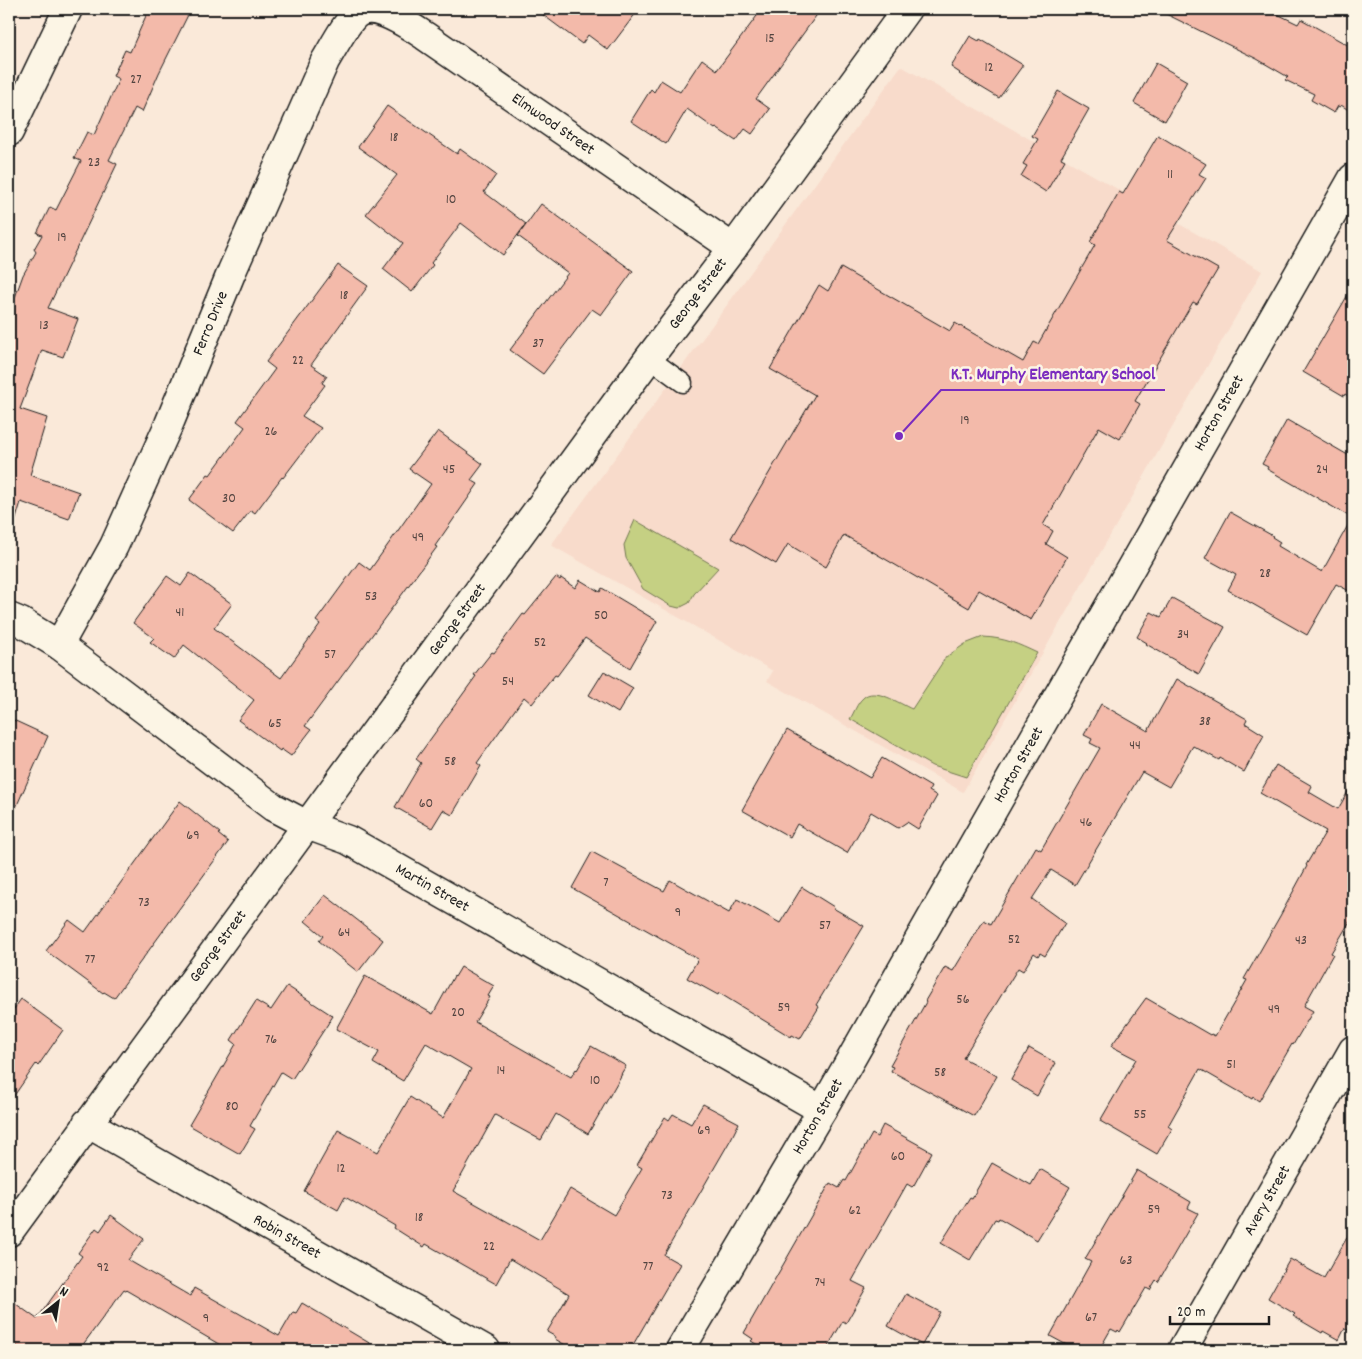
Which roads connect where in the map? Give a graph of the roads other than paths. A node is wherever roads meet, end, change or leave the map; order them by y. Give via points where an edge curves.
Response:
1 (68, 9) edge
2 (369, 9) edge
3 (907, 9) edge
4 (9, 132) edge
5 (1353, 178) edge
6 (733, 248) junction
7 (649, 358) junction
8 (683, 383) dead end
9 (9, 617) edge
10 (59, 645) junction
11 (307, 826) junction
12 (1353, 1050) edge
13 (822, 1110) junction
14 (87, 1123) junction
15 (9, 1232) edge
16 (486, 1350) edge
17 (680, 1350) edge
18 (1182, 1350) edge

1 - 4 street
2 - 6 street, Elmwood Street via 396,18 425,36
2 - 10 street, Ferro Drive via 358,13 325,61 114,546
3 - 6 street, George Street
5 - 13 street, Horton Street
6 - 7 street, George Street
7 - 8 lane
7 - 11 street, George Street
9 - 10 street, Martin Street
10 - 11 street, Martin Street via 273,808
11 - 13 street, Martin Street via 348,840
11 - 14 street, George Street
12 - 18 street, Avery Street
13 - 17 street, Horton Street
14 - 15 street, George Street
14 - 16 street, Robin Street

